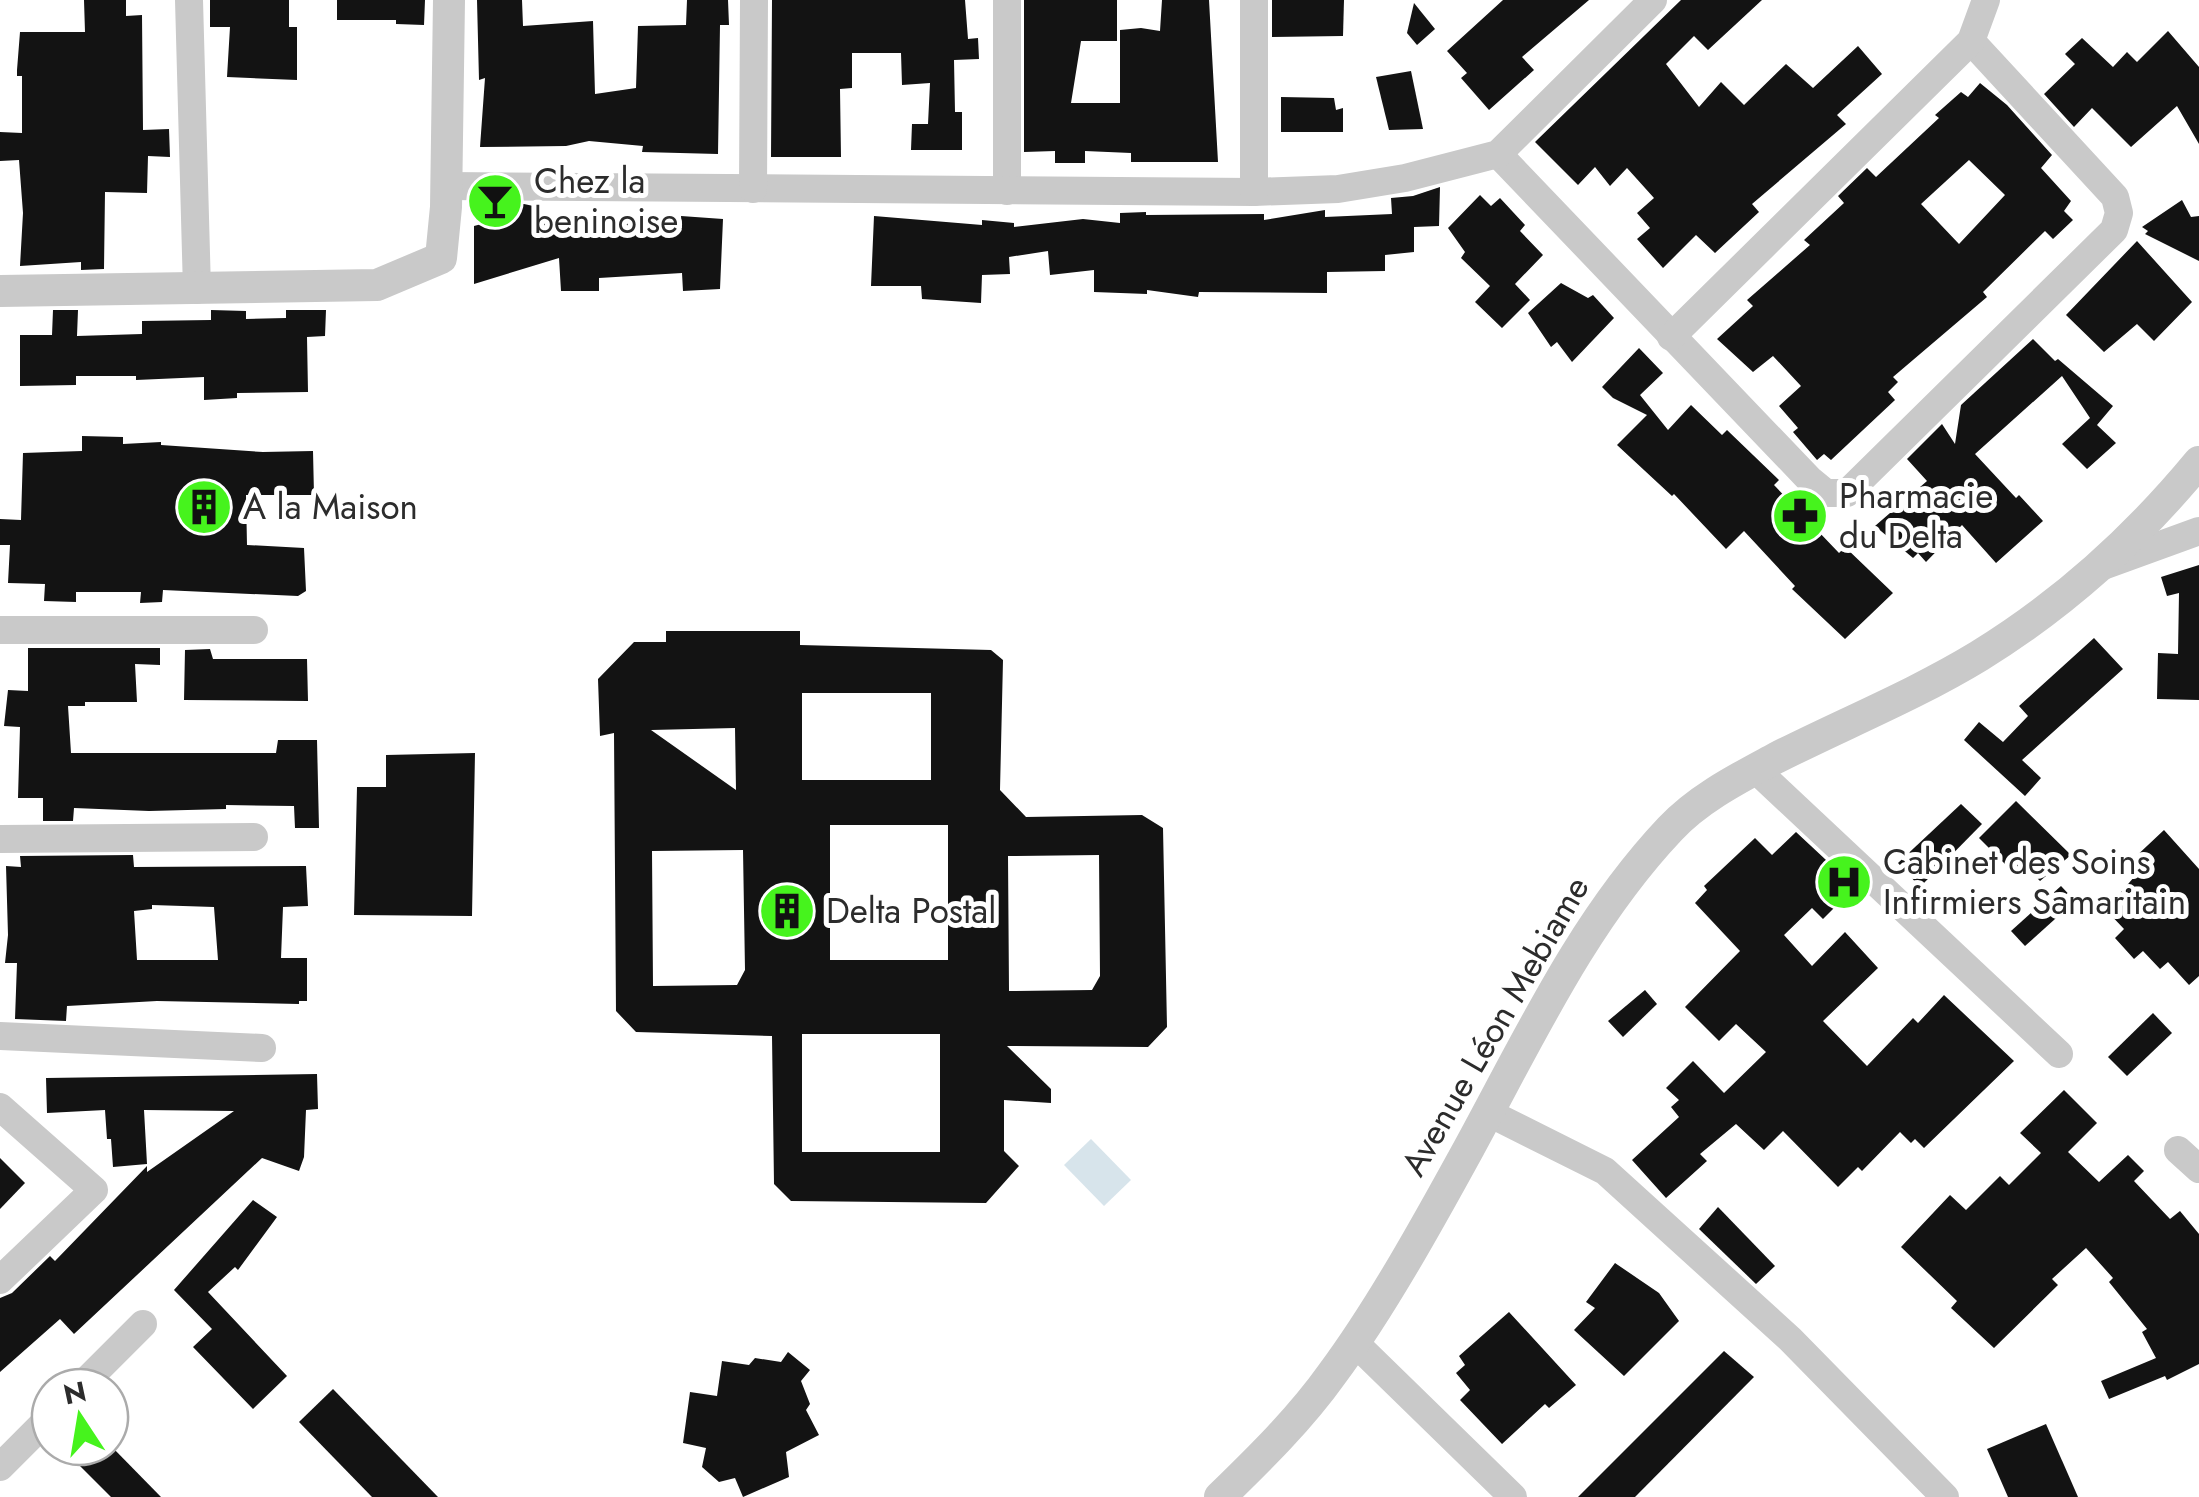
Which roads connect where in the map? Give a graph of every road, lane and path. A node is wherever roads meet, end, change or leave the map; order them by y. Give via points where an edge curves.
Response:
1 (189, 0) edge
2 (449, 0) edge
3 (754, 0) edge
4 (1006, 0) edge
5 (1254, 0) edge
6 (1653, 0) edge
7 (1986, 0) edge
8 (1971, 41) junction
9 (1498, 154) junction
10 (446, 186) junction
11 (754, 190) junction
12 (1007, 191) junction
13 (1254, 192) junction
14 (197, 290) junction
15 (0, 291) edge
16 (1671, 337) junction
17 (2199, 462) edge
18 (2199, 531) edge
19 (2099, 567) junction
20 (0, 630) edge
21 (254, 630) dead end
22 (1755, 769) junction
23 (254, 837) dead end
24 (0, 839) edge
25 (0, 1036) edge
26 (262, 1048) dead end
27 (2059, 1054) dead end
28 (0, 1106) edge
29 (1487, 1112) junction
30 (2178, 1150) dead end
31 (2199, 1169) edge
32 (0, 1280) edge
33 (142, 1324) dead end
34 (1354, 1342) junction
35 (100, 1367) edge
36 (30, 1437) edge
37 (0, 1468) edge
38 (1220, 1497) edge
39 (1512, 1497) edge
40 (1945, 1497) edge

1 - 14 street
2 - 10 street
3 - 11 street
4 - 12 street
5 - 13 street
6 - 9 street
7 - 8 street
8 - 16 street
8 - 16 street via 2115,197 2119,213 2114,230 1856,486 1826,493
9 - 13 street via 1372,184
9 - 16 street
10 - 11 street
10 - 14 street via 442,258 377,284
11 - 12 street
12 - 13 street
14 - 15 street
17 - 19 street, Avenue Léon Mebiame
18 - 19 street
19 - 22 street, Avenue Léon Mebiame via 1978,657
20 - 21 street
22 - 27 street
22 - 29 street, Avenue Léon Mebiame via 1673,825 1638,865 1578,951
23 - 24 street
25 - 26 street
28 - 32 street via 94,1190
29 - 34 street, Avenue Léon Mebiame
29 - 40 street via 1605,1172 1790,1339
30 - 31 street
33 - 35 street
34 - 38 street, Avenue Léon Mebiame via 1280,1436
34 - 39 street
36 - 37 street

